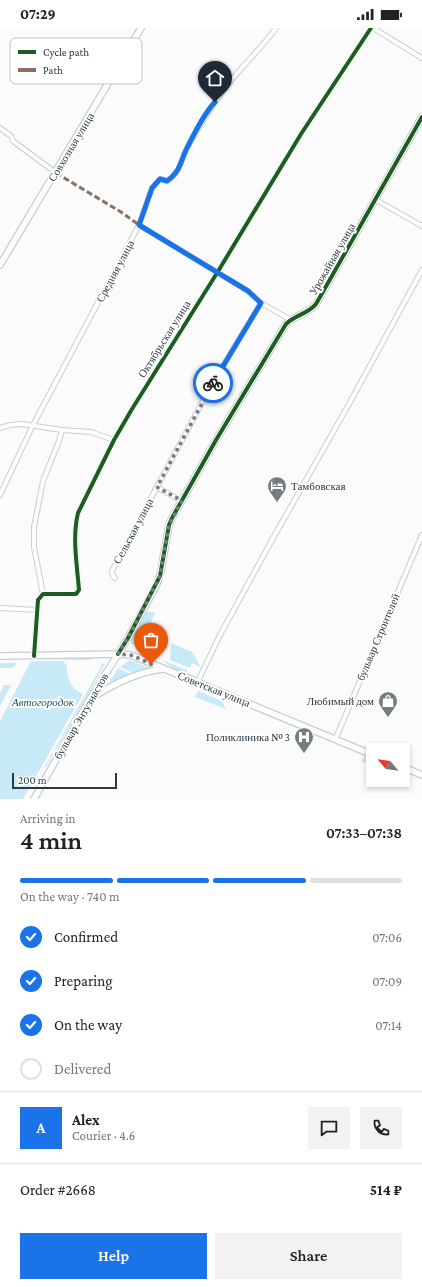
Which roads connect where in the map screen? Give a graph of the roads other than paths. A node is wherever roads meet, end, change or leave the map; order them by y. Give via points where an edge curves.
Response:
1 (142, 28) edge
2 (276, 28) edge
3 (372, 28) edge
4 (136, 38) edge
5 (422, 58) edge
6 (109, 84) edge
7 (422, 117) edge
8 (0, 128) edge
9 (56, 173) junction
10 (376, 200) junction
11 (139, 225) junction
12 (422, 226) edge
13 (0, 265) edge
14 (422, 270) edge
15 (217, 273) junction
16 (261, 303) junction
17 (291, 320) junction
18 (32, 427) junction
19 (0, 428) edge
20 (62, 430) junction
21 (114, 440) junction
22 (157, 487) junction
23 (0, 495) edge
24 (182, 501) junction
25 (422, 535) edge
26 (115, 578) dead end
27 (42, 594) junction
28 (0, 608) edge
29 (37, 610) junction
30 (118, 654) junction
31 (0, 656) edge
32 (34, 656) junction
33 (163, 669) junction
34 (197, 683) junction
35 (90, 699) junction
36 (335, 740) junction
37 (366, 752) edge
38 (410, 770) edge
39 (422, 775) edge
40 (34, 799) edge

1 - 4 street, Совхозная улица
2 - 11 street, Средняя улица via 209,109 174,176 167,181 160,179 152,188
3 - 5 street
3 - 15 street, Октябрьская улица via 306,127
6 - 9 street, Совхозная улица
7 - 10 street, Урожайная улица
8 - 9 street
9 - 13 street, Совхозная улица
10 - 12 street
10 - 17 street, Урожайная улица via 316,304 306,313
11 - 15 street
11 - 18 street, Средняя улица
14 - 34 street via 220,635
15 - 16 street via 248,291
15 - 21 street, Октябрьская улица
16 - 17 street
16 - 22 street, Сельская улица via 213,382
17 - 24 street, Урожайная улица via 286,324 219,434
18 - 19 street via 22,424
18 - 20 street
18 - 23 street, Средняя улица
20 - 21 street via 91,432
20 - 27 street via 43,481 34,526 34,547
21 - 27 street, Октябрьская улица via 78,513 75,542 78,593
22 - 24 street
22 - 26 street, Сельская улица via 112,571
24 - 30 street, Урожайная улица via 169,525 160,576
25 - 36 street, бульвар Строителей
27 - 29 street via 38,600
28 - 29 street
29 - 32 street
30 - 32 street, Советская улица
30 - 33 street, Советская улица via 131,655
30 - 35 street, бульвар Энтузиастов
31 - 32 street, Советская улица
33 - 34 street, Советская улица
33 - 35 street via 118,683
34 - 36 street, Советская улица
35 - 40 street, бульвар Энтузиастов
36 - 37 street, Советская улица
38 - 39 street

